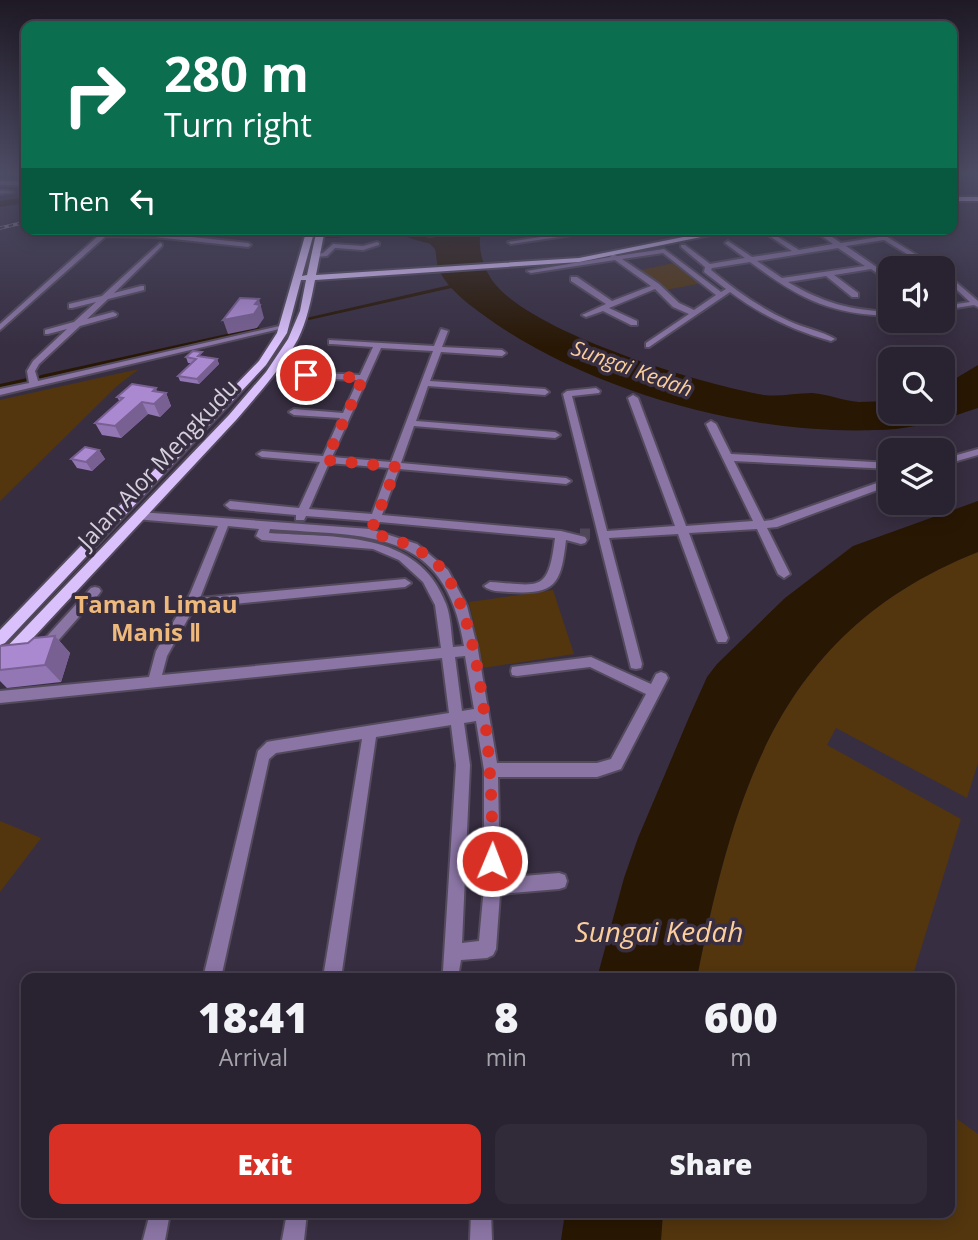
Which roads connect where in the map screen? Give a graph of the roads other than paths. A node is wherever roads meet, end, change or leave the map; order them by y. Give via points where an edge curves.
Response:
1 (100, 235) edge
2 (101, 235) edge
3 (178, 235) edge
4 (309, 235) edge
5 (320, 235) edge
6 (535, 235) edge
7 (561, 235) edge
8 (695, 235) edge
9 (709, 235) edge
10 (772, 235) edge
11 (825, 235) edge
12 (880, 235) edge
13 (537, 238) junction
14 (886, 238) junction
15 (511, 242) dead end
16 (677, 242) junction
17 (728, 243) dead end
18 (248, 244) dead end
19 (377, 244) dead end
20 (160, 245) dead end
21 (842, 245) junction
22 (798, 252) junction
23 (915, 256) edge
24 (315, 257) junction
25 (614, 257) junction
26 (751, 259) junction
27 (709, 266) junction
28 (873, 267) junction
29 (406, 270) junction
30 (878, 271) edge
31 (331, 274) junction
32 (828, 274) junction
33 (298, 276) junction
34 (311, 278) junction
35 (573, 279) dead end
36 (780, 281) junction
37 (955, 284) edge
38 (656, 286) junction
39 (141, 288) dead end
40 (730, 289) junction
41 (855, 295) dead end
42 (109, 296) junction
43 (721, 296) junction
44 (976, 304) edge
45 (72, 306) dead end
46 (607, 306) junction
47 (955, 307) edge
48 (113, 314) dead end
49 (695, 314) junction
50 (878, 314) edge
51 (586, 315) dead end
52 (0, 319) edge
53 (634, 323) dead end
54 (78, 324) junction
55 (284, 327) junction
56 (0, 328) edge
57 (444, 331) dead end
58 (48, 332) dead end
59 (831, 339) dead end
60 (332, 342) dead end
61 (378, 345) junction
62 (649, 345) dead end
63 (439, 348) junction
64 (502, 354) dead end
65 (306, 375) dead end
66 (363, 378) junction
67 (426, 383) junction
68 (34, 384) junction
69 (596, 391) dead end
70 (0, 392) edge
71 (545, 392) dead end
72 (633, 398) dead end
73 (295, 412) dead end
74 (345, 416) junction
75 (412, 423) junction
76 (711, 424) dead end
77 (555, 435) dead end
78 (978, 452) edge
79 (262, 454) dead end
80 (727, 457) junction
81 (955, 459) edge
82 (326, 460) junction
83 (878, 465) edge
84 (397, 467) junction
85 (566, 481) dead end
86 (878, 486) edge
87 (230, 505) dead end
88 (304, 509) junction
89 (139, 516) junction
90 (376, 518) junction
91 (225, 522) junction
92 (267, 524) junction
93 (761, 525) junction
94 (295, 526) junction
95 (105, 530) junction
96 (124, 531) junction
97 (681, 531) junction
98 (370, 533) junction
99 (561, 536) junction
100 (593, 537) junction
101 (784, 574) dead end
102 (405, 583) dead end
103 (490, 586) dead end
104 (66, 593) junction
105 (190, 604) junction
106 (722, 638) dead end
107 (0, 639) edge
108 (472, 650) junction
109 (448, 651) junction
110 (4, 660) edge
111 (636, 664) dead end
112 (517, 671) dead end
113 (662, 678) dead end
114 (154, 681) junction
115 (653, 691) junction
116 (0, 697) edge
117 (483, 714) junction
118 (456, 717) junction
119 (370, 732) junction
120 (272, 747) joint
121 (491, 770) junction
122 (559, 881) dead end
123 (492, 887) junction
124 (453, 952) junction
125 (452, 971) dead end
126 (213, 973) edge
127 (333, 973) edge
128 (159, 1218) edge
129 (296, 1218) edge
130 (481, 1218) edge
131 (154, 1240) edge
132 (293, 1240) edge
133 (481, 1240) edge

1 - 52 street
2 - 56 street
3 - 18 street
4 - 33 main road, Jalan Alor Mengkudu
5 - 24 main road, Jalan Alor Mengkudu
6 - 13 street
7 - 13 street
8 - 16 main road
9 - 16 main road
10 - 22 street
11 - 21 street
12 - 14 street
13 - 15 street
14 - 21 street
14 - 23 street
16 - 25 main road
16 - 27 street
16 - 29 main road
17 - 26 street
19 - 24 street via 333,246
20 - 42 street
21 - 22 street
21 - 28 street
22 - 26 street
24 - 31 main road
24 - 34 main road, Jalan Alor Mengkudu
25 - 29 main road via 530,268
25 - 38 street
25 - 43 street via 664,251
26 - 27 street
26 - 36 street
27 - 40 street via 707,270
28 - 30 street
28 - 32 street
29 - 31 main road
31 - 34 main road
32 - 36 street
32 - 41 street
33 - 34 main road
33 - 55 main road, Jalan Alor Mengkudu
34 - 89 main road, Jalan Alor Mengkudu via 293,339 269,374
35 - 46 street
36 - 50 street via 831,308
37 - 44 street
38 - 46 street
38 - 49 street
39 - 42 street
40 - 43 street
40 - 59 street via 783,322
42 - 45 street
42 - 54 street
43 - 49 street
44 - 47 street
46 - 51 street
46 - 53 street
48 - 54 street
49 - 62 street
54 - 58 street
54 - 68 street via 33,367
55 - 68 street
55 - 95 main road, Jalan Alor Mengkudu via 263,363
57 - 63 street
60 - 61 street
61 - 63 street
61 - 66 street
63 - 64 street
63 - 67 street
65 - 66 street
66 - 74 street
67 - 71 street
67 - 75 street
68 - 70 street
69 - 100 street via 567,394
72 - 97 street
73 - 74 street
74 - 82 street
75 - 77 street
75 - 84 street
76 - 80 street
78 - 81 street
79 - 82 street
80 - 83 street
80 - 93 street
82 - 84 street
82 - 88 street
84 - 85 street
84 - 90 street
86 - 93 street via 778,523
87 - 88 street
88 - 90 street
88 - 94 street
89 - 91 street
89 - 96 main road, Jalan Alor Mengkudu
90 - 98 street
90 - 99 street
91 - 92 street
91 - 105 street
92 - 94 street
92 - 109 street via 262,536 374,545 402,557 427,579 441,605
93 - 97 street
93 - 101 street
94 - 98 street
95 - 96 main road via 120,524
95 - 107 main road, Jalan Alor Mengkudu
96 - 104 main road, Jalan Alor Mengkudu
97 - 100 street
97 - 106 street
98 - 108 street via 413,547 436,564 457,596
99 - 100 street
99 - 103 street via 558,567 548,585 528,589
100 - 111 street
102 - 105 street
104 - 110 main road, Jalan Alor Mengkudu
104 - 110 street via 92,594 39,654
105 - 114 street via 167,641
108 - 109 street
108 - 117 street
109 - 114 street
109 - 118 street
112 - 115 street via 591,662
113 - 115 street
114 - 116 street
115 - 121 street via 622,756 606,769
117 - 118 street
117 - 121 street
118 - 119 street
118 - 124 street via 464,785
119 - 120 street
119 - 127 street
120 - 126 street via 263,756
121 - 123 street
122 - 123 street
123 - 124 street via 487,949
124 - 125 street
128 - 131 street
129 - 132 street
130 - 133 street

